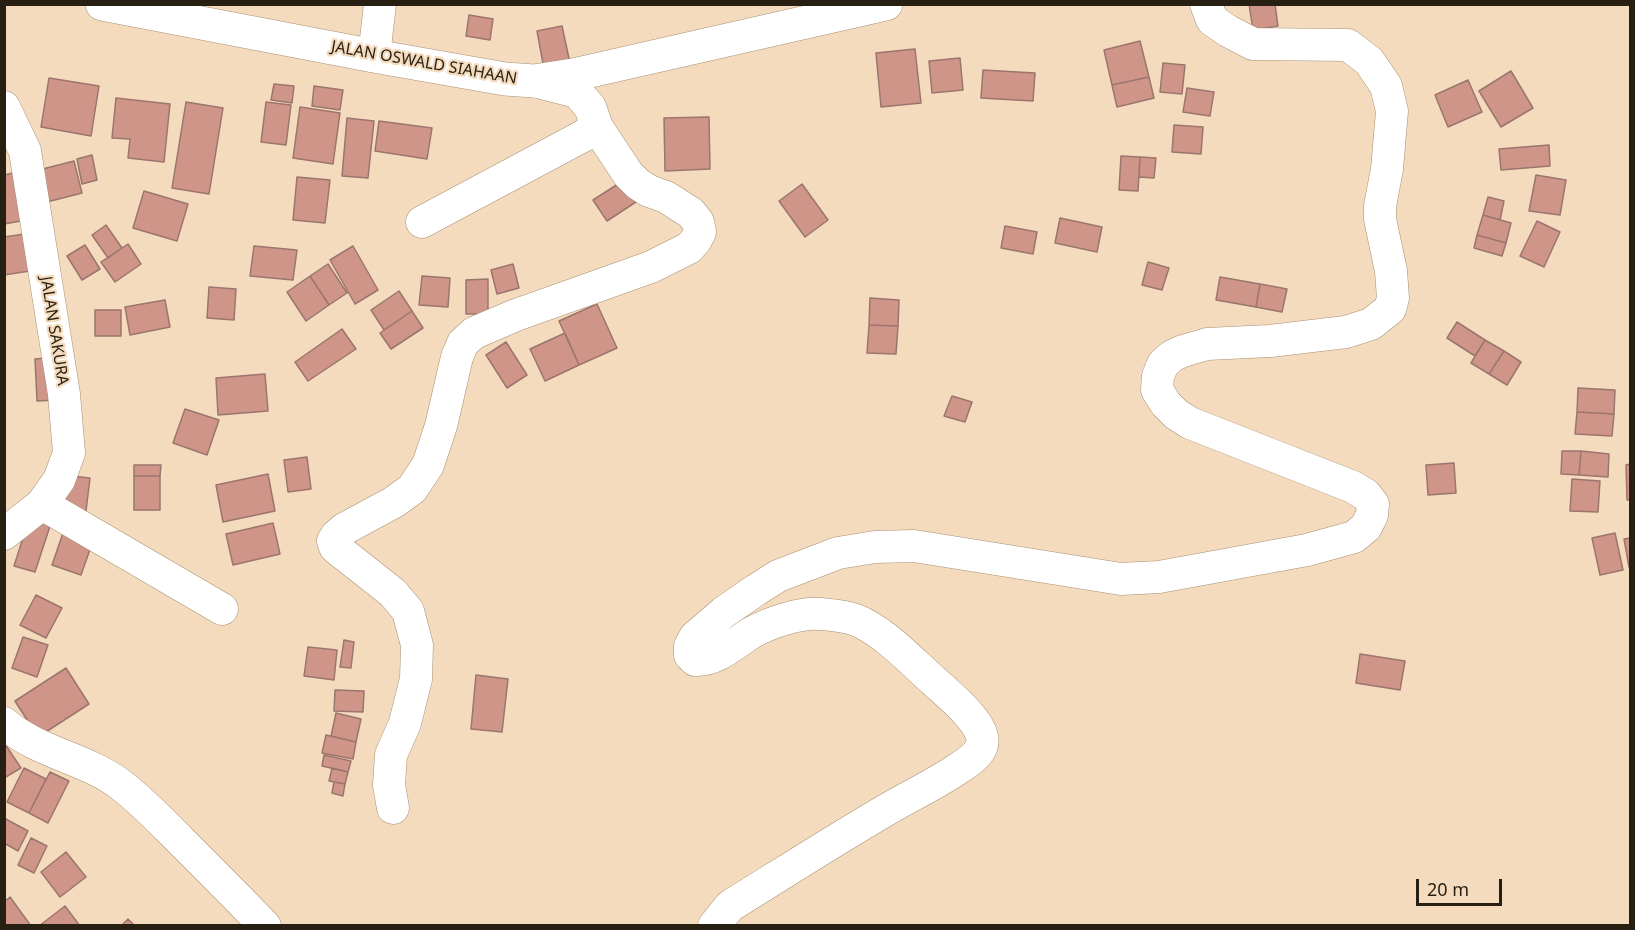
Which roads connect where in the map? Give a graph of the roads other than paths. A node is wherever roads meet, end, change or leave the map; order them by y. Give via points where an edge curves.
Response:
1 (102, 4) edge
2 (380, 4) edge
3 (886, 4) edge
4 (1206, 4) edge
5 (205, 14) edge
6 (374, 56) junction
7 (534, 81) junction
8 (4, 107) edge
9 (597, 127) junction
10 (423, 222) dead end
11 (42, 504) junction
12 (4, 534) edge
13 (222, 609) dead end
14 (4, 723) edge
15 (393, 808) dead end
16 (265, 926) edge
17 (714, 926) edge

1 - 5 highway, JALAN OSWALD SIAHAAN
2 - 6 street
3 - 7 highway, JALAN OSWALD SIAHAAN
4 - 17 street via 1212,20 1254,44 1348,45 1369,61 1386,86 1392,111 1380,219 1393,298 1390,309 1371,324 1346,332 1207,344 1183,351 1163,364 1157,390 1176,414 1191,423 1366,495 1373,504 1366,527 1354,537 1307,550 1159,577 1121,579 914,546 874,547 838,554 763,585 695,637 690,646 690,655 695,660 712,658 754,632 791,617 818,614 857,620 880,633 958,703 983,736 982,746 956,770 730,906
5 - 6 highway, JALAN OSWALD SIAHAAN
6 - 7 highway, JALAN OSWALD SIAHAAN
7 - 9 street via 577,92 590,107
8 - 11 street, JALAN SAKURA via 25,152 65,406 69,453 59,480
9 - 10 street
9 - 15 street via 638,184 691,213 700,232 696,240 689,248 651,267 474,333 463,343 457,357 428,465 412,489 344,529 333,541 340,552 393,593 408,611 417,645 416,679 405,723 391,755 389,785
11 - 12 street, JALAN SAKURA
11 - 13 street
14 - 16 street via 14,732 94,768 121,785

